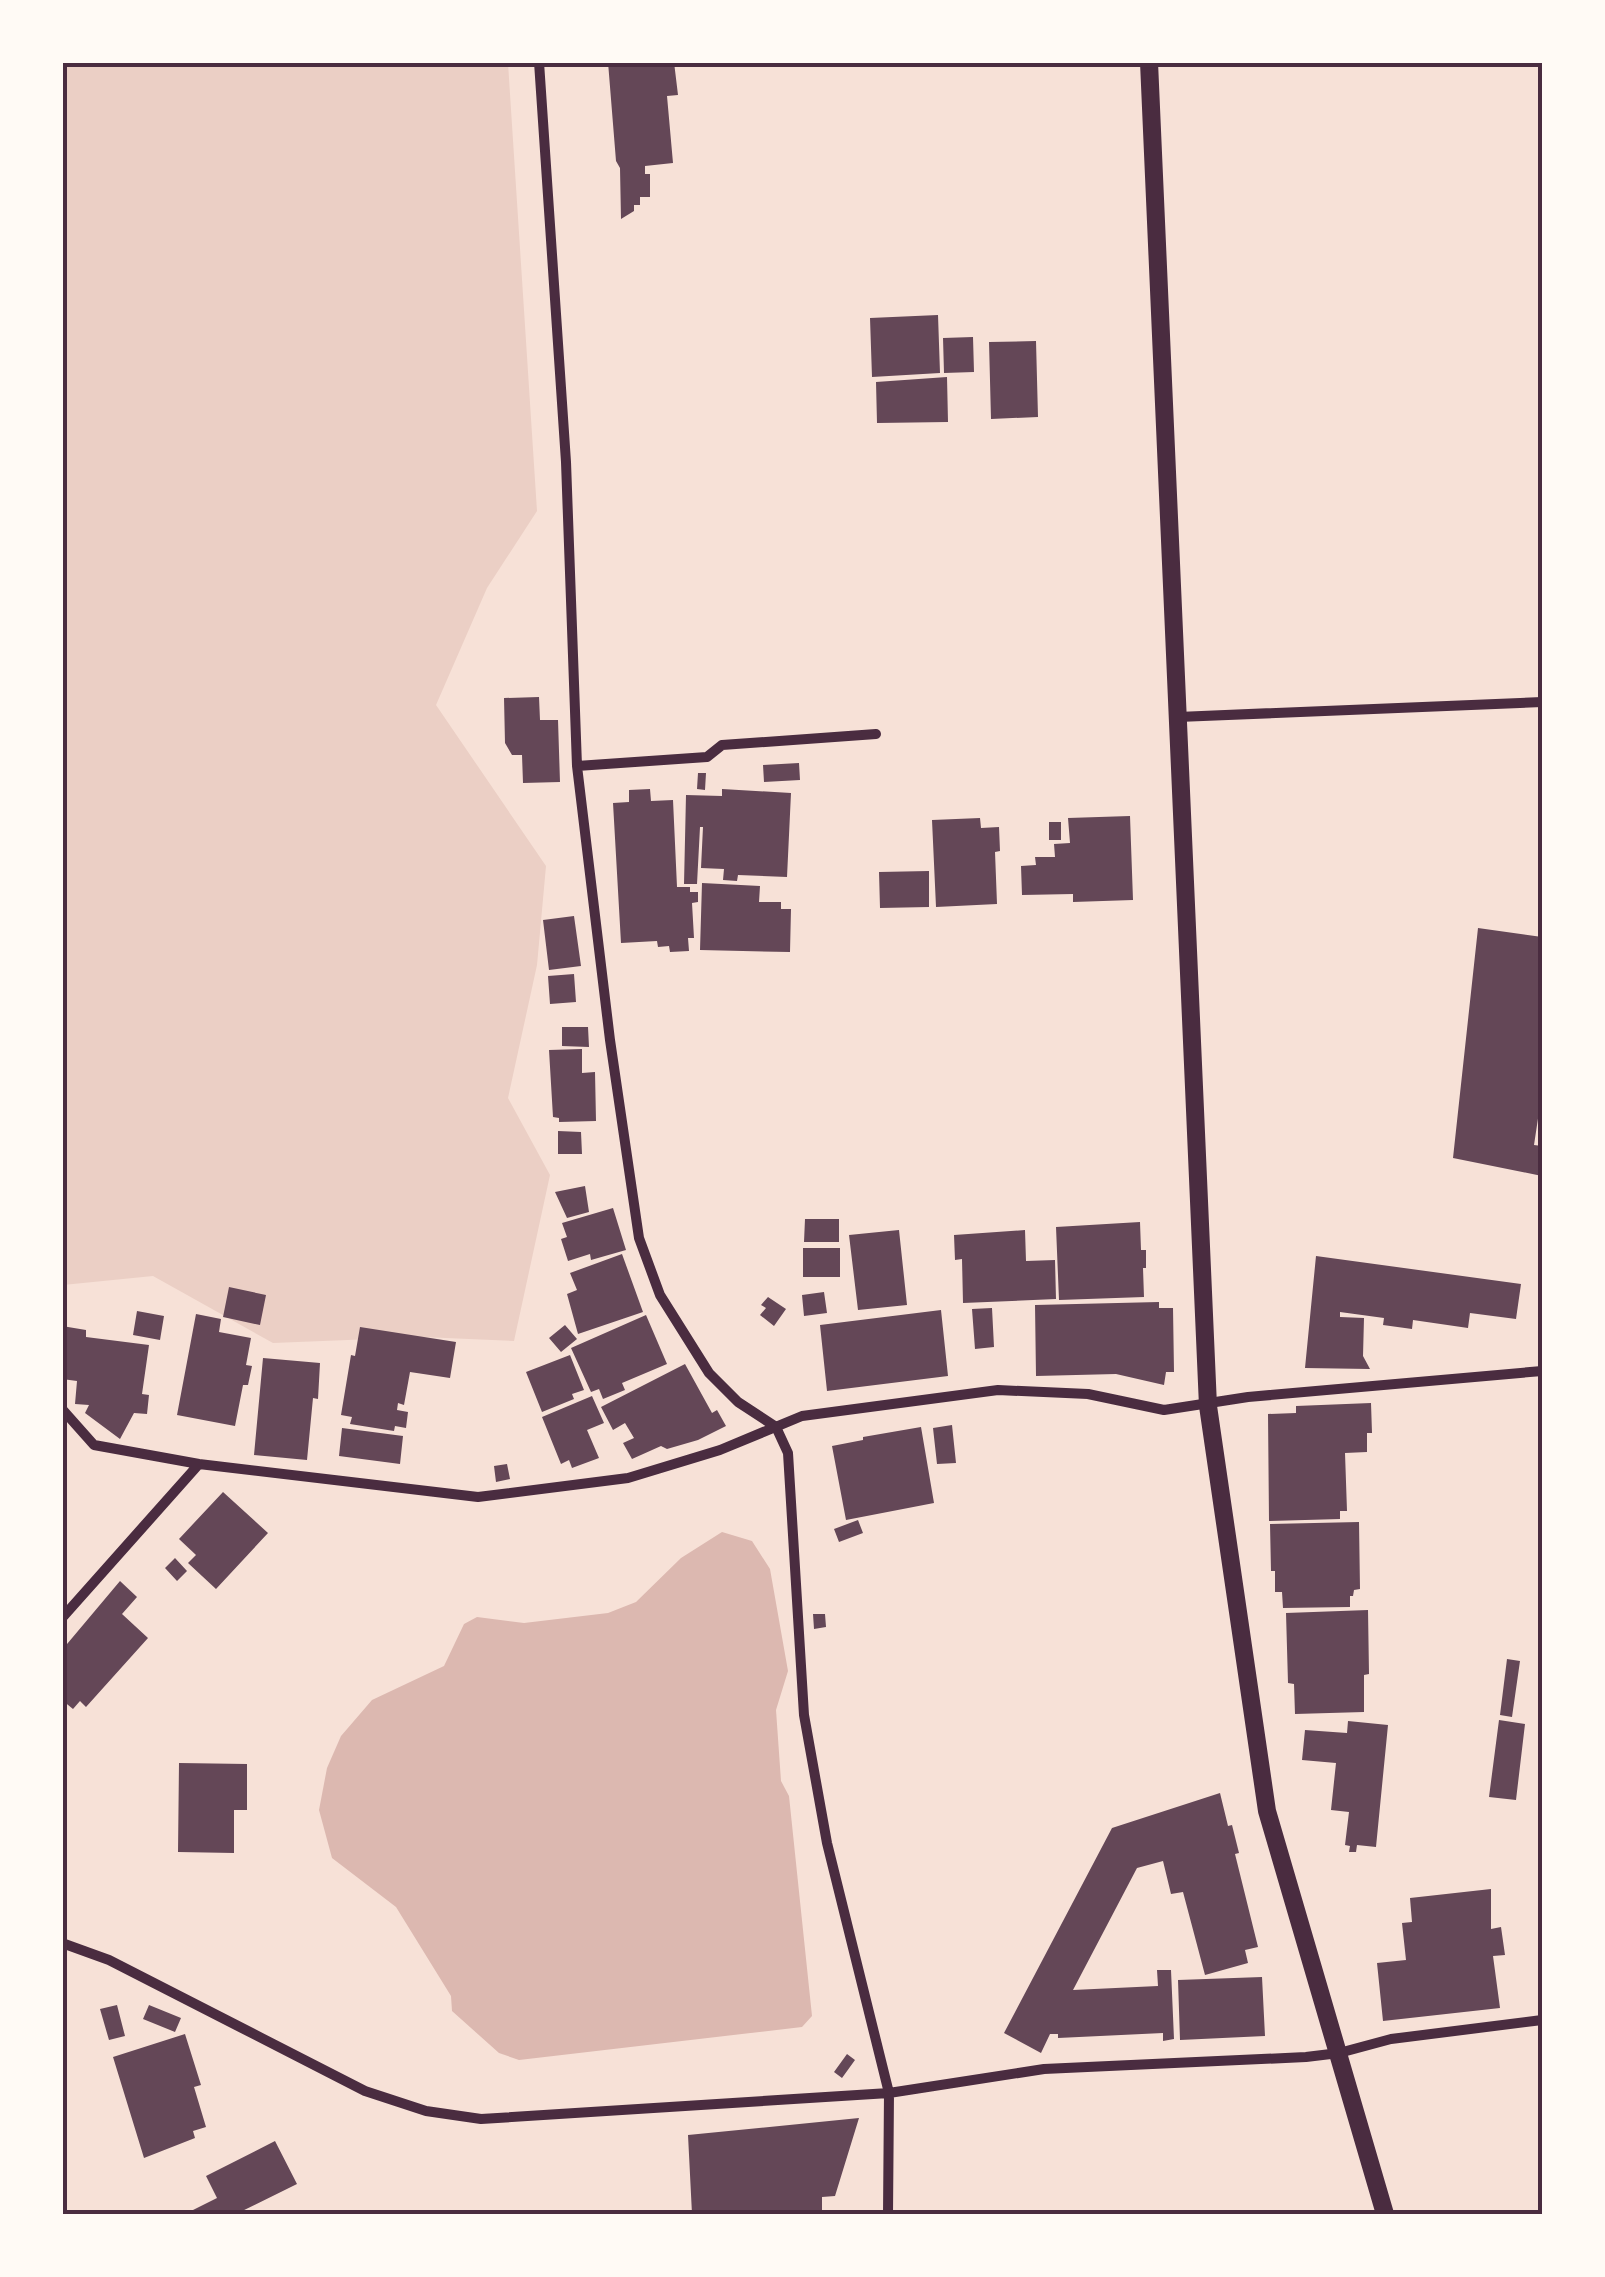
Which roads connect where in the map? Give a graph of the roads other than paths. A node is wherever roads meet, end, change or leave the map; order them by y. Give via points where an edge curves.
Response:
1 (539, 62) edge
2 (1149, 62) edge
3 (1542, 702) edge
4 (1178, 717) junction
5 (876, 734) dead end
6 (577, 766) junction
7 (1542, 1371) edge
8 (1208, 1406) junction
9 (62, 1409) edge
10 (776, 1427) junction
11 (200, 1464) junction
12 (62, 1618) edge
13 (62, 1944) edge
14 (1542, 2020) edge
15 (1339, 2053) junction
16 (889, 2093) junction
17 (888, 2214) edge
18 (1385, 2214) edge

1 - 6 street via 566,462
2 - 4 street
3 - 4 street
4 - 8 street
5 - 6 street via 722,745 707,758
6 - 10 street via 639,1238 660,1295 709,1373
7 - 8 street
8 - 10 street via 1164,1410 1088,1394 998,1390 802,1416
8 - 15 street via 1267,1811
9 - 11 street via 94,1444
10 - 11 street via 628,1478 478,1497
10 - 16 street via 788,1453 804,1715
11 - 12 street
13 - 16 street via 109,1960 365,2091 426,2111 482,2119
14 - 15 street via 1391,2039
15 - 16 street via 1044,2069
15 - 18 street
16 - 17 street

